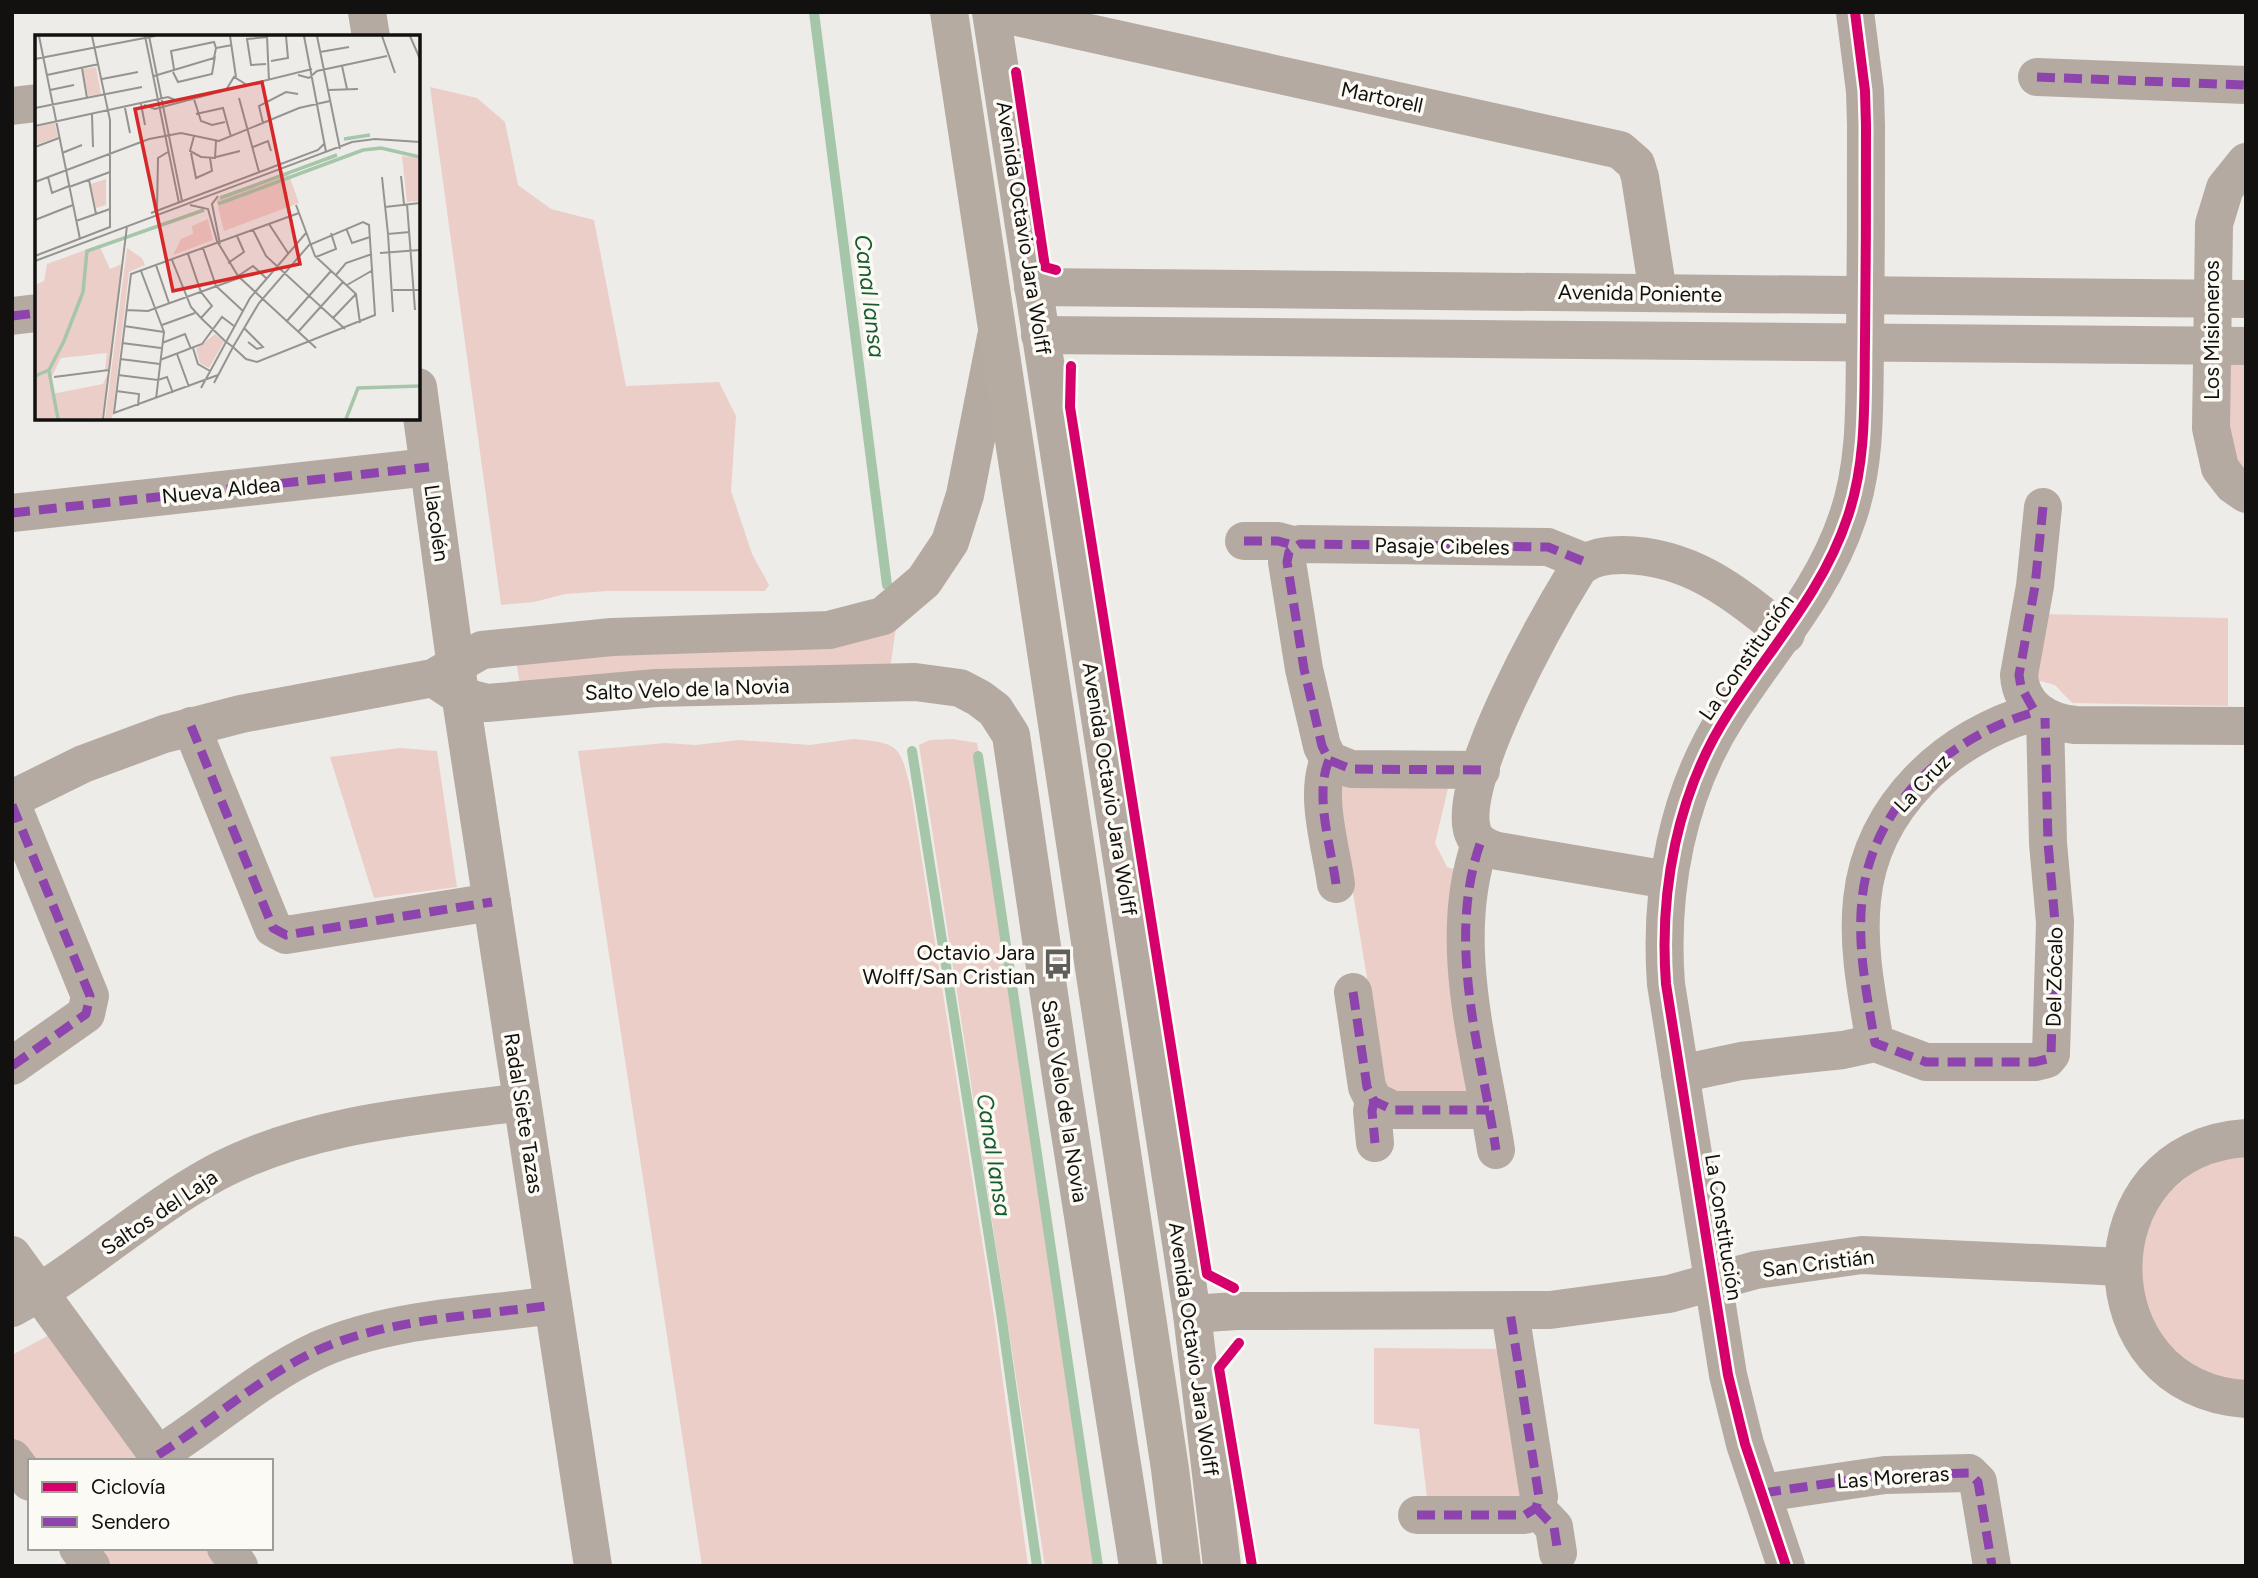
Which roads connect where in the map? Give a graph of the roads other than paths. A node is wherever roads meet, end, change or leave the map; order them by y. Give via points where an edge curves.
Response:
1 (367, 12) edge
2 (949, 12) edge
3 (993, 12) edge
4 (1855, 12) edge
5 (371, 35) edge
6 (2037, 77) dead end
7 (2246, 85) edge
8 (35, 103) edge
9 (12, 106) edge
10 (2246, 162) edge
11 (1033, 287) junction
12 (1658, 293) junction
13 (1866, 295) junction
14 (2229, 299) edge
15 (35, 313) edge
16 (12, 316) edge
17 (998, 327) junction
18 (1040, 335) junction
19 (1865, 342) junction
20 (2228, 346) edge
21 (420, 402) edge
22 (429, 467) junction
23 (2246, 494) edge
24 (2043, 507) dead end
25 (12, 513) edge
26 (1244, 541) dead end
27 (1296, 545) junction
28 (1585, 562) junction
29 (1786, 634) junction
30 (451, 675) junction
31 (2040, 715) junction
32 (191, 726) junction
33 (2246, 726) edge
34 (1329, 760) junction
35 (1481, 770) junction
36 (12, 799) edge
37 (12, 805) edge
38 (1480, 844) junction
39 (1668, 880) junction
40 (1336, 884) dead end
41 (492, 902) junction
42 (1353, 992) dead end
43 (1875, 1043) junction
44 (12, 1066) edge
45 (1680, 1074) junction
46 (522, 1101) junction
47 (1374, 1101) junction
48 (1489, 1110) junction
49 (2246, 1138) edge
50 (1376, 1143) dead end
51 (1496, 1150) dead end
52 (12, 1255) edge
53 (2122, 1267) junction
54 (1713, 1280) junction
55 (26, 1300) edge
56 (553, 1305) junction
57 (1510, 1312) junction
58 (1192, 1314) junction
59 (2246, 1399) edge
60 (12, 1458) edge
61 (160, 1458) edge
62 (1170, 1469) junction
63 (28, 1479) edge
64 (1763, 1493) junction
65 (1536, 1508) junction
66 (1417, 1515) dead end
67 (79, 1550) edge
68 (227, 1550) edge
69 (1558, 1553) dead end
70 (91, 1566) edge
71 (239, 1566) edge
72 (593, 1566) edge
73 (1139, 1566) edge
74 (1163, 1566) edge
75 (1182, 1566) edge
76 (1222, 1566) edge
77 (1786, 1566) edge
78 (1992, 1566) edge

1 - 5 street
2 - 17 main road, Avenida Octavio Jara Wolff
3 - 11 street, Avenida Octavio Jara Wolff
3 - 12 street, Martorell via 1620,150 1636,164 1640,177
4 - 13 street, La Constitución via 1866,91
6 - 7 street
8 - 9 street
10 - 14 street, Los Misioneros via 2225,188 2214,224
11 - 12 street, Avenida Poniente
11 - 18 street, Avenida Octavio Jara Wolff
12 - 13 street, Avenida Poniente
13 - 14 street, Avenida Poniente
13 - 19 street, La Constitución
14 - 20 street, Los Misioneros
15 - 16 street
17 - 30 street, Salto Velo de la Novia via 965,495 950,542 923,581 883,616 829,630 612,637 482,650
17 - 62 main road, Avenida Octavio Jara Wolff
18 - 19 street
18 - 58 street, Avenida Octavio Jara Wolff
19 - 20 street
19 - 29 street, La Constitución via 1864,427 1850,513 1825,572
20 - 23 street, Los Misioneros via 2214,449 2227,478
21 - 22 street, Llacolén
22 - 25 street, Nueva Aldea
22 - 30 street, Llacolén
24 - 31 street, Del Zócalo via 2019,675 2021,687
26 - 27 street, Pasaje Cibeles
27 - 28 street, Pasaje Cibeles via 1548,547
27 - 34 street via 1287,562 1304,669
28 - 29 street via 1625,555 1681,563 1725,586
28 - 35 street via 1522,665
29 - 39 street, La Constitución via 1716,733 1687,801
30 - 32 street, Salto Velo de la Novia
30 - 41 street, Radal Siete Tazas
30 - 73 street, Salto Velo de la Novia via 486,703 656,688 915,682 960,688 995,710 1011,735
31 - 33 street, La Cruz via 2076,725
31 - 43 street, La Cruz via 1989,727 1948,754 1906,795 1883,829 1867,872 1860,925
31 - 43 street, Del Zócalo via 2055,922 2051,1054 2035,1062 1926,1062
32 - 36 street, Salto Velo de la Novia via 106,754
32 - 41 street via 278,933
34 - 35 street via 1351,769
34 - 40 street via 1324,778 1325,811
35 - 38 street via 1471,825
37 - 44 street via 90,996 86,1014
38 - 39 street via 1497,851
38 - 48 street via 1469,879 1466,939
39 - 45 street, La Constitución via 1664,955
41 - 46 street, Radal Siete Tazas
42 - 47 street via 1367,1087
43 - 45 street
45 - 54 street, La Constitución
46 - 55 street, Saltos del Laja via 363,1125 270,1148 184,1191
46 - 56 street, Radal Siete Tazas
47 - 48 street via 1393,1110
47 - 50 street
48 - 51 street
49 - 53 street via 2199,1149 2155,1181 2134,1212
52 - 55 street
53 - 54 street, San Cristián via 1873,1255 1791,1264
53 - 59 street via 2128,1311 2152,1353 2196,1387
54 - 57 street, San Cristián via 1669,1294
54 - 64 street, La Constitución via 1734,1400
55 - 61 street
56 - 61 street via 397,1328 319,1350 273,1375
56 - 72 street, Radal Siete Tazas
57 - 58 street, San Cristián
57 - 65 street via 1539,1497
58 - 76 street, Avenida Octavio Jara Wolff
60 - 63 street
62 - 74 main road, Avenida Octavio Jara Wolff via 1161,1506
62 - 75 main road, Avenida Octavio Jara Wolff
64 - 77 street, La Constitución
64 - 78 street, Las Moreras via 1876,1475 1969,1473 1978,1482
65 - 66 street via 1525,1515
65 - 69 street via 1554,1528
67 - 70 street
68 - 71 street

